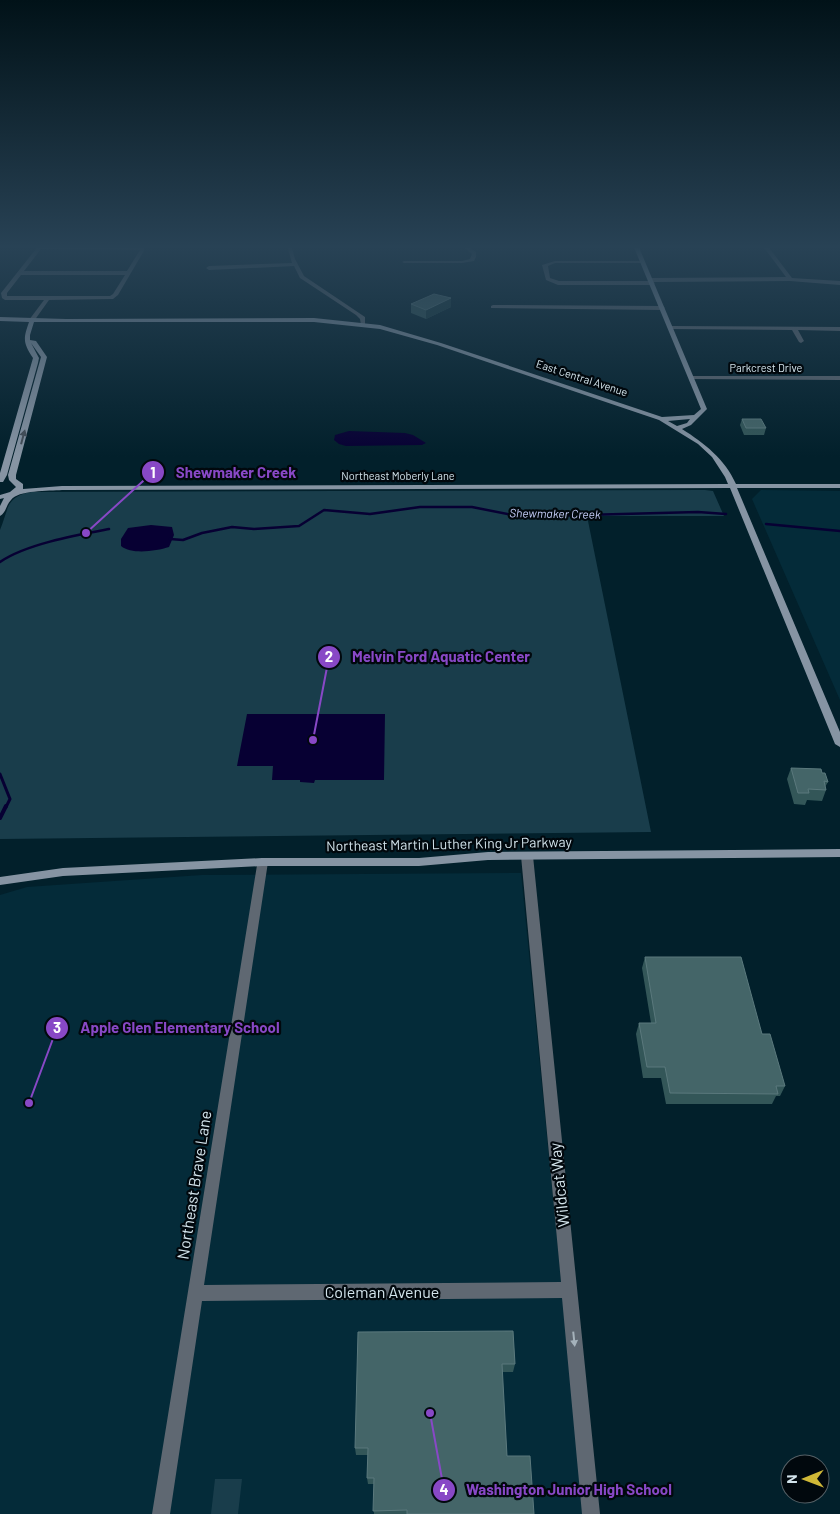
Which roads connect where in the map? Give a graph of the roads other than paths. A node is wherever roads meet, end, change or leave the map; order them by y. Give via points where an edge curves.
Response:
1 (35, 316) edge
2 (360, 316) edge
3 (666, 316) edge
4 (0, 319) edge
5 (32, 320) junction
6 (363, 324) junction
7 (672, 328) junction
8 (794, 328) junction
9 (840, 328) edge
10 (28, 341) junction
11 (801, 341) dead end
12 (692, 378) junction
13 (840, 378) edge
14 (698, 417) junction
15 (661, 419) junction
16 (678, 428) junction
17 (0, 482) edge
18 (18, 484) junction
19 (734, 486) junction
20 (840, 486) edge
21 (62, 488) junction
22 (14, 493) junction
23 (0, 497) edge
24 (0, 514) edge
25 (840, 744) edge
26 (840, 853) edge
27 (526, 856) junction
28 (262, 862) junction
29 (0, 881) edge
30 (569, 1290) junction
31 (195, 1293) junction
32 (161, 1514) edge
33 (591, 1514) edge

1 - 5 street
2 - 6 street
3 - 7 street
4 - 5 street, East Central Avenue
5 - 6 street, East Central Avenue via 314,320
5 - 10 street
6 - 15 street, East Central Avenue via 439,344
7 - 8 street
7 - 12 street
8 - 9 street
8 - 11 street
10 - 17 street via 36,358
18 -> 10 street via 12,475 44,358 34,342
12 - 13 street, Parkcrest Drive
12 - 14 street via 704,409
14 - 15 street
14 - 16 street
15 - 16 street, East Central Avenue
16 - 19 street, East Central Avenue via 714,456
17 - 18 street, Northeast Moberly Lane
18 - 21 street, Northeast Moberly Lane
18 - 22 street via 20,488
19 - 20 street, Northeast Moberly Lane
19 - 21 street, Northeast Moberly Lane
19 - 25 street, East Central Avenue
21 - 22 street, Northeast Moberly Lane
22 - 23 street, Northeast Moberly Lane
22 - 24 street via 4,503
26 - 27 street, Northeast Martin Luther King Jr Parkway
27 - 28 street, Northeast Martin Luther King Jr Parkway via 419,862
27 - 30 street, Wildcat Way
28 - 29 street, Northeast Martin Luther King Jr Parkway via 63,872
28 - 31 street, Northeast Brave Lane
30 - 31 street, Coleman Avenue
30 -> 33 street, Wildcat Way
31 - 32 street, Northeast Brave Lane

